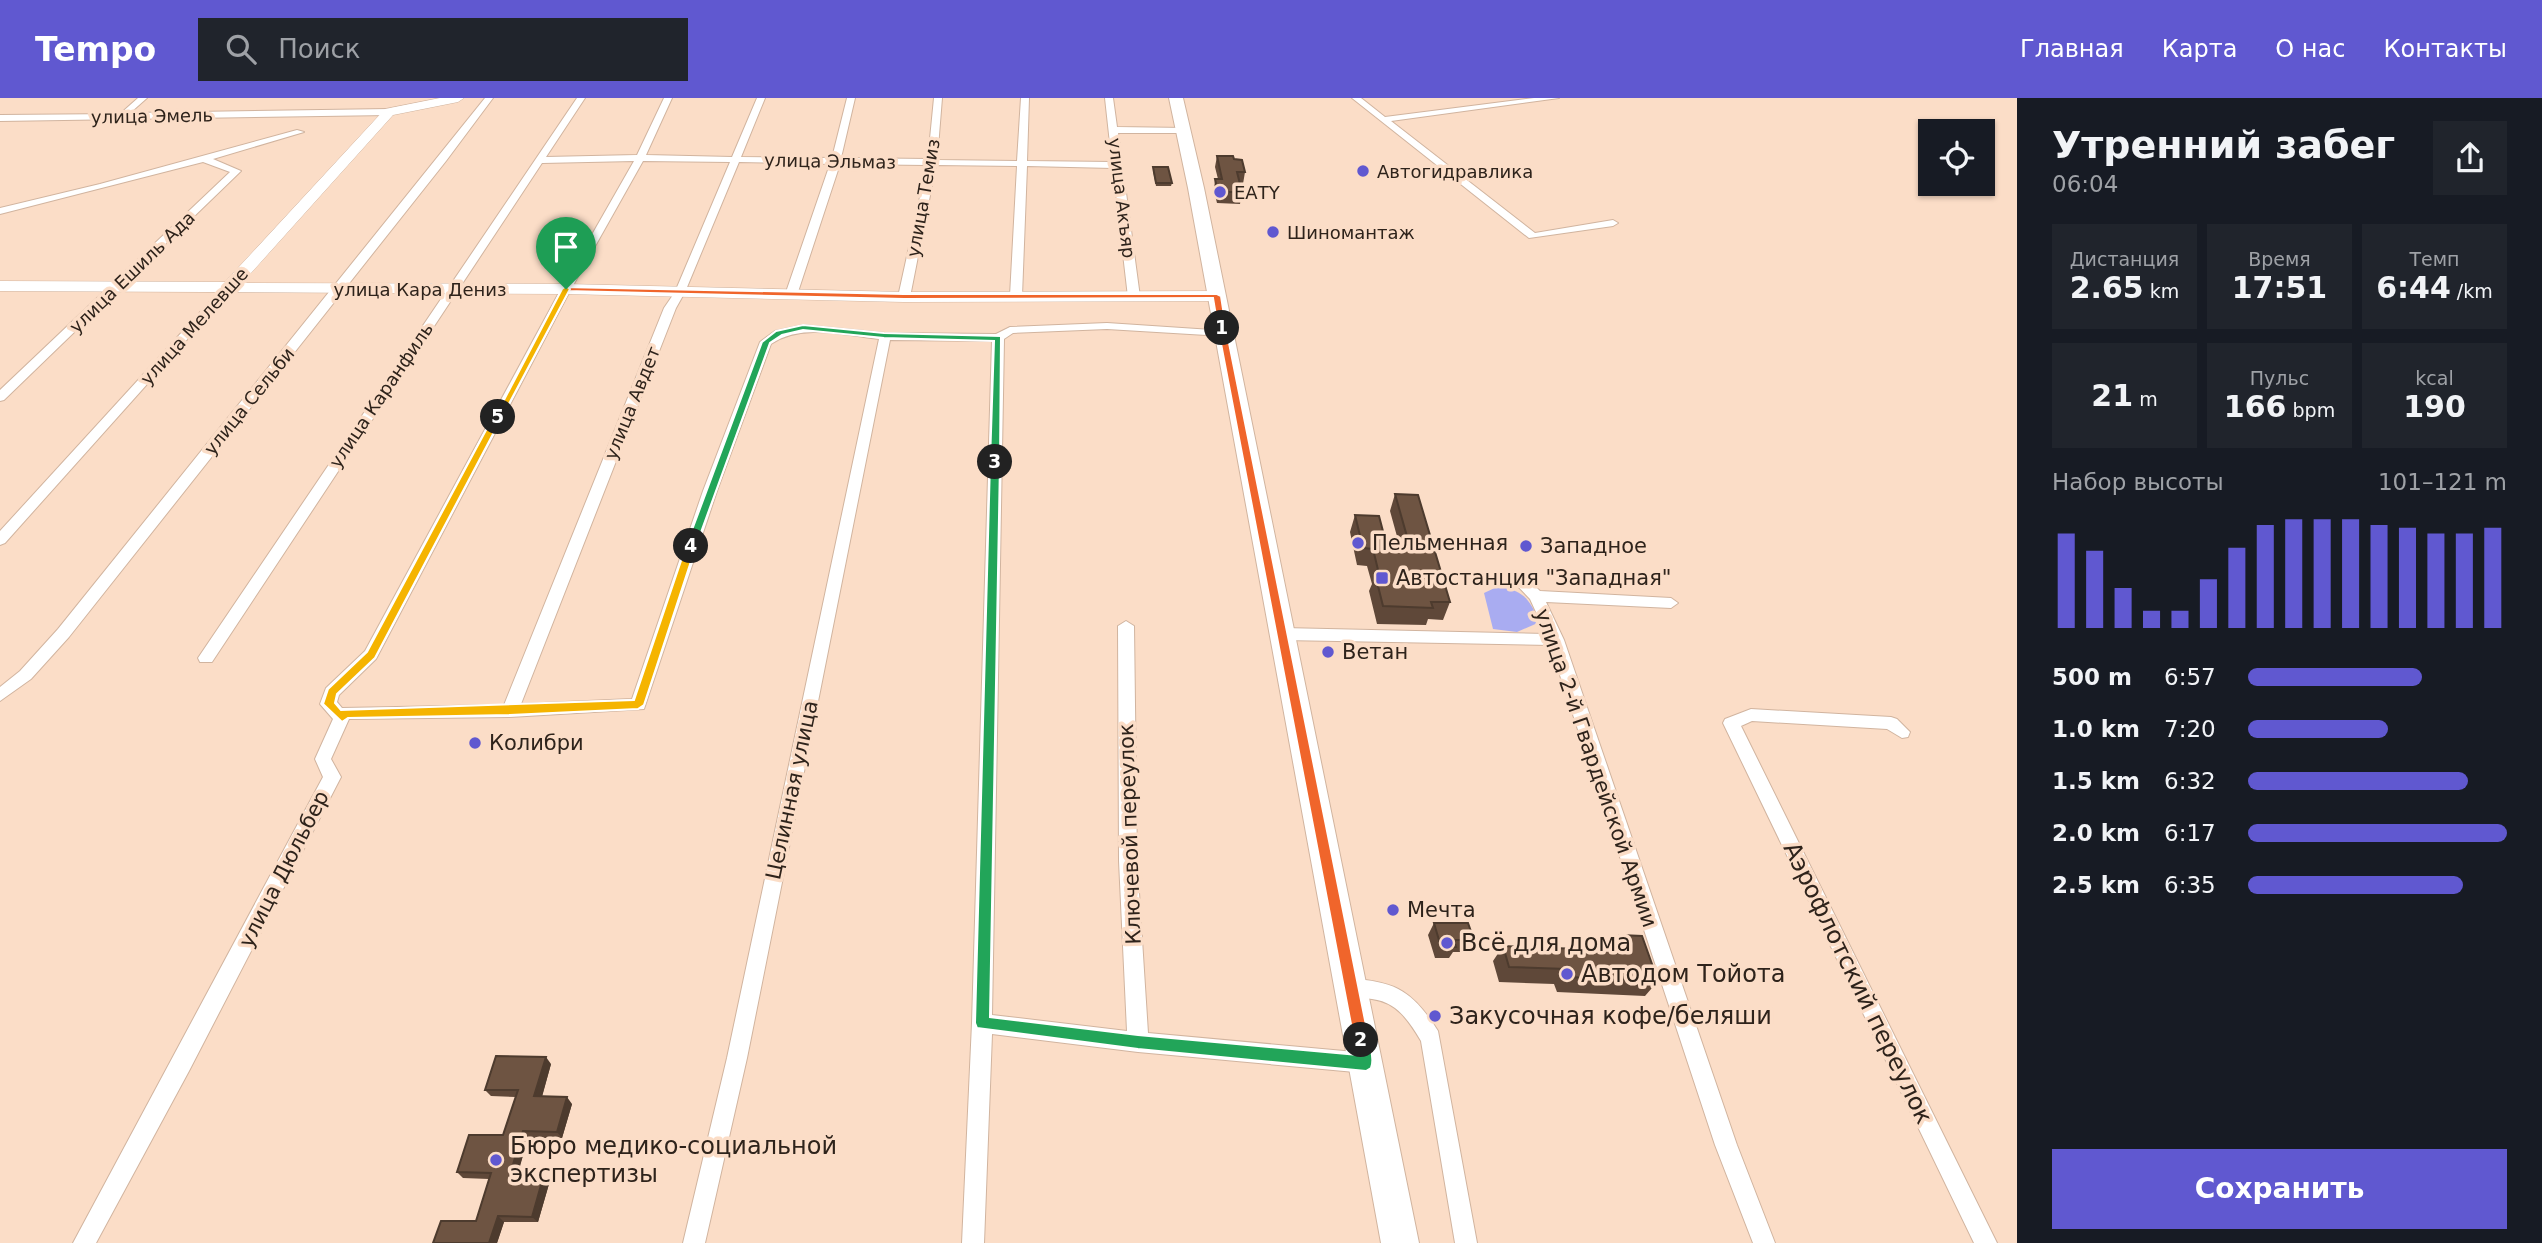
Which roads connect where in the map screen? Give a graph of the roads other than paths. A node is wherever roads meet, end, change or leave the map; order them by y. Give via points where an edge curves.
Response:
1 (143, 98) edge
2 (458, 98) edge
3 (489, 98) edge
4 (581, 98) edge
5 (668, 98) edge
6 (761, 98) edge
7 (851, 98) edge
8 (938, 98) edge
9 (1025, 98) edge
10 (1109, 98) edge
11 (1176, 98) edge
12 (1356, 98) edge
13 (1555, 98) edge
14 (389, 112) junction
15 (121, 117) junction
16 (0, 118) edge
17 (1385, 119) dead end
18 (1113, 130) junction
19 (1182, 130) junction
20 (300, 132) dead end
21 (202, 158) junction
22 (640, 159) junction
23 (541, 160) junction
24 (737, 160) junction
25 (836, 161) junction
26 (932, 162) junction
27 (1023, 164) junction
28 (1119, 165) junction
29 (0, 211) edge
30 (1613, 223) dead end
31 (0, 286) edge
32 (117, 286) junction
33 (229, 287) junction
34 (339, 289) junction
35 (566, 289) junction
36 (452, 290) junction
37 (680, 292) junction
38 (791, 295) junction
39 (1016, 296) junction
40 (1217, 296) junction
41 (904, 297) junction
42 (1134, 297) junction
43 (1223, 332) junction
44 (884, 336) junction
45 (998, 338) junction
46 (0, 397) edge
47 (0, 540) edge
48 (1516, 577) dead end
49 (1536, 596) junction
50 (1671, 603) dead end
51 (1125, 626) dead end
52 (1283, 634) junction
53 (1556, 640) junction
54 (206, 658) dead end
55 (0, 695) edge
56 (510, 711) junction
57 (342, 717) junction
58 (1902, 732) dead end
59 (1351, 988) junction
60 (982, 1023) junction
61 (1138, 1042) junction
62 (1366, 1063) junction
63 (84, 1243) edge
64 (694, 1243) edge
65 (973, 1243) edge
66 (1401, 1243) edge
67 (1466, 1243) edge
68 (1764, 1243) edge
69 (1986, 1243) edge

1 - 15 street
2 - 14 main road
3 - 34 street, улица Сельби
4 - 23 street, улица Каранфиль
5 - 22 street
6 - 24 street, улица Авдет
7 - 25 street
8 - 26 street, улица Темиз
9 - 27 street
10 - 18 street, улица Акъяр
11 - 19 main road
12 - 30 street via 1533,236
13 - 17 street
14 - 15 street, улица Эмель
14 - 33 main road, улица Мелевше
15 - 16 street, улица Эмель
18 - 19 street
18 - 28 street, улица Акъяр
19 - 40 main road
20 - 21 street
21 - 29 street
21 - 32 street, улица Ешиль Ада via 236,172
22 - 23 street, улица Эльмаз
22 - 24 street, улица Эльмаз
22 - 35 street
23 - 36 street, улица Каранфиль
24 - 25 street, улица Эльмаз
24 - 37 street, улица Авдет
25 - 26 street, улица Эльмаз
25 - 38 street
26 - 27 street, улица Эльмаз
26 - 41 street, улица Темиз
27 - 28 street, улица Эльмаз
27 - 39 street
28 - 42 street, улица Акъяр
31 - 32 main road, улица Кара Дениз
32 - 33 main road, улица Кара Дениз
32 - 46 street, улица Ешиль Ада
33 - 34 main road, улица Кара Дениз
33 - 47 street, улица Мелевше
34 - 36 main road, улица Кара Дениз
34 - 55 street, улица Сельби via 48,649
35 - 36 main road, улица Кара Дениз
35 - 37 main road, улица Кара Дениз
35 - 57 street via 371,655 332,692 328,704
36 - 54 street, улица Каранфиль
37 - 38 main road, улица Кара Дениз
37 - 56 street, улица Авдет
38 - 41 main road, улица Кара Дениз
39 - 41 main road, улица Кара Дениз
39 - 42 main road, улица Кара Дениз
40 - 42 main road, улица Кара Дениз
40 - 43 main road
43 - 45 street via 1107,326 1010,330
43 - 52 main road
44 - 45 street
44 - 56 street via 803,328 779,333 766,342 638,705
44 - 64 street, Целинная улица via 737,1058
45 - 60 street
48 - 49 street, улица 2-й Гвардейской Армии
49 - 50 street
49 - 53 street, улица 2-й Гвардейской Армии
51 - 61 street, Ключевой переулок via 1128,861
52 - 53 street
52 - 59 main road
53 - 68 street, улица 2-й Гвардейской Армии via 1726,1144
56 - 57 street via 345,713
57 - 63 street, улица Дюльбер via 323,758 332,777
58 - 69 street, Аэрофлотский переулок via 1891,723 1843,719 1751,715 1731,723
59 - 62 main road
59 - 67 street via 1380,988 1399,998 1431,1038
60 - 61 street
60 - 65 street
61 - 62 street
62 - 66 main road

